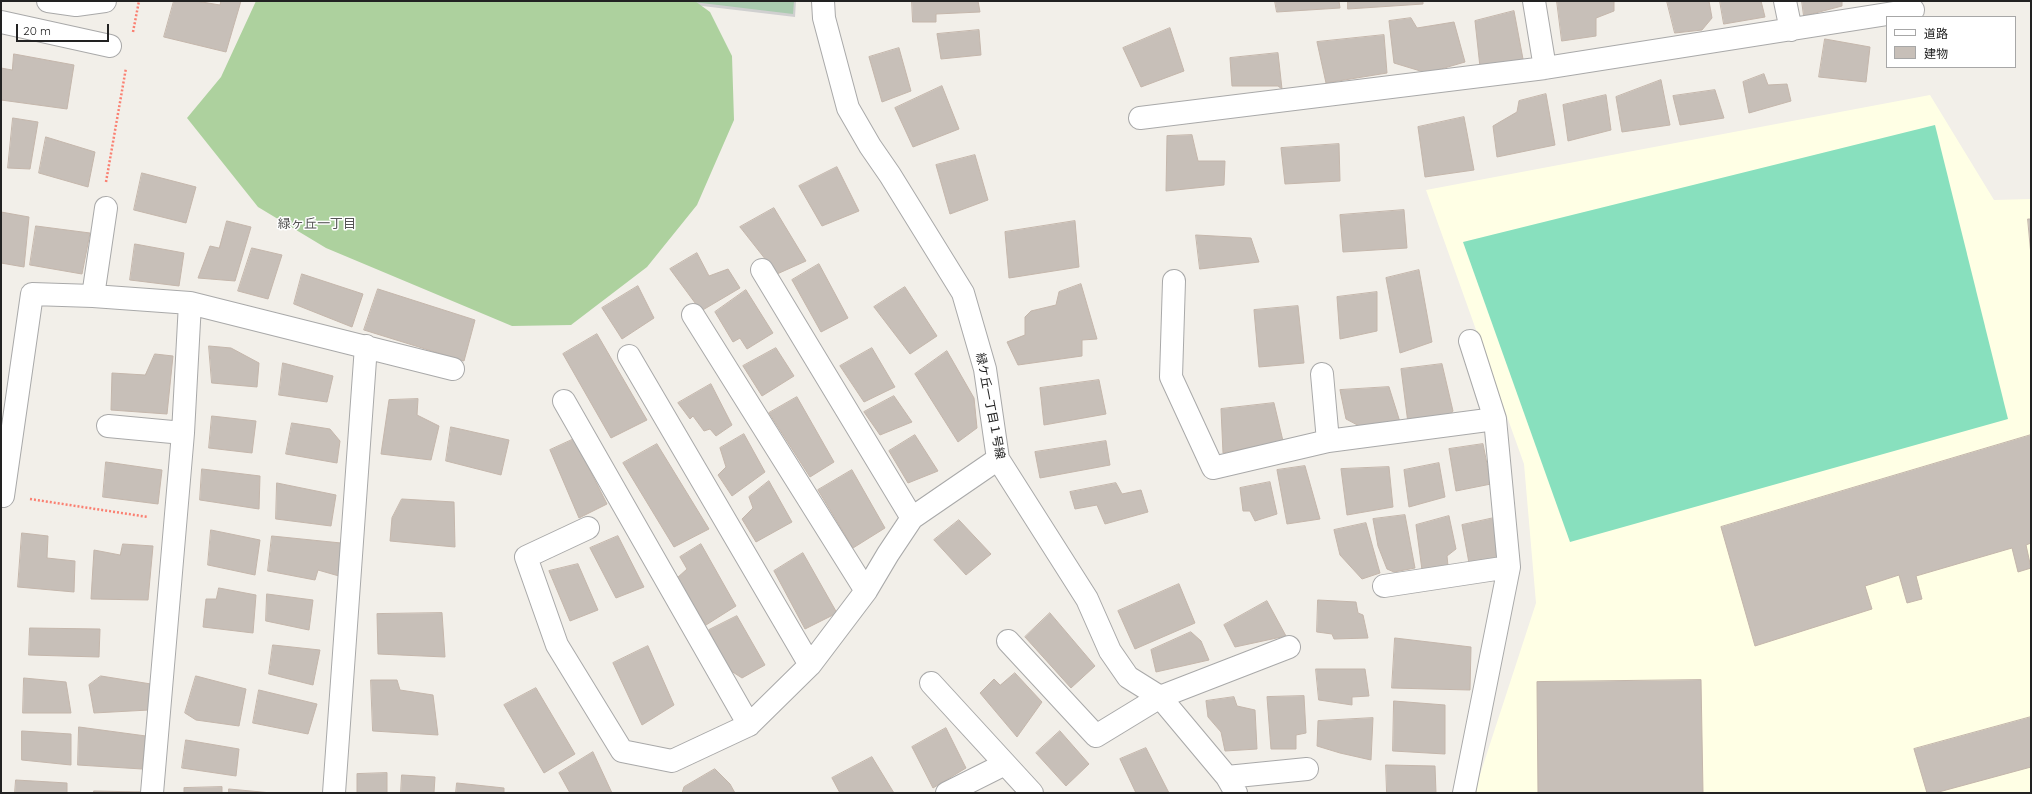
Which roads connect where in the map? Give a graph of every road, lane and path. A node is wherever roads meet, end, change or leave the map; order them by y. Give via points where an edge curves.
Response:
1 (48, 1) edge
2 (104, 1) edge
3 (139, 1) edge
4 (823, 1) edge
5 (1534, 1) edge
6 (1785, 1) edge
7 (1913, 10) dead end
8 (1, 22) edge
9 (1791, 30) junction
10 (132, 40) dead end
11 (110, 46) dead end
12 (127, 64) dead end
13 (1545, 68) junction
14 (1140, 118) dead end
15 (105, 199) joint
16 (762, 270) dead end
17 (1174, 281) dead end
18 (93, 296) junction
19 (190, 303) junction
20 (693, 315) dead end
21 (1470, 341) dead end
22 (366, 346) junction
23 (629, 356) dead end
24 (453, 369) dead end
25 (1322, 374) dead end
26 (564, 401) dead end
27 (1495, 419) junction
28 (108, 426) dead end
29 (184, 432) junction
30 (1328, 442) junction
31 (998, 459) junction
32 (2, 495) edge
33 (147, 517) dead end
34 (912, 518) junction
35 (588, 528) dead end
36 (1509, 567) junction
37 (1384, 586) dead end
38 (866, 591) junction
39 (1008, 641) dead end
40 (1289, 647) dead end
41 (810, 665) junction
42 (931, 683) dead end
43 (1160, 697) junction
44 (749, 725) junction
45 (1006, 764) junction
46 (1307, 769) dead end
47 (1232, 785) edge
48 (152, 793) edge
49 (334, 793) edge
50 (947, 793) edge
51 (1032, 793) edge
52 (1464, 793) edge

1 - 2 street via 76,5
3 - 10 path
4 - 31 street, 緑ケ丘一丁目１号線 via 824,18 848,108 963,293 985,369
5 - 13 street
6 - 9 street
7 - 9 street
8 - 11 street
9 - 13 street
12 - 15 path
13 - 14 street
15 - 18 street
16 - 34 street
17 - 30 street via 1171,377 1213,468
18 - 19 street
18 - 32 street via 32,294
19 - 22 street
19 - 29 street
20 - 38 street
21 - 27 street
22 - 24 street
22 - 49 street
23 - 41 street
25 - 30 street
26 - 44 street
27 - 30 street
27 - 36 street
28 - 29 street
29 - 48 street
31 - 34 street
31 - 43 street, 緑ケ丘一丁目１号線 via 1087,599 1110,651 1128,677
32 - 33 path
34 - 38 street
35 - 44 street via 526,557 558,645 622,751 672,761
36 - 37 street
36 - 52 street
38 - 41 street
39 - 43 street via 1096,736
40 - 43 street
41 - 44 street
42 - 45 street
43 - 47 street, 緑ケ丘一丁目１号線
45 - 50 street
45 - 51 street
46 - 47 street

